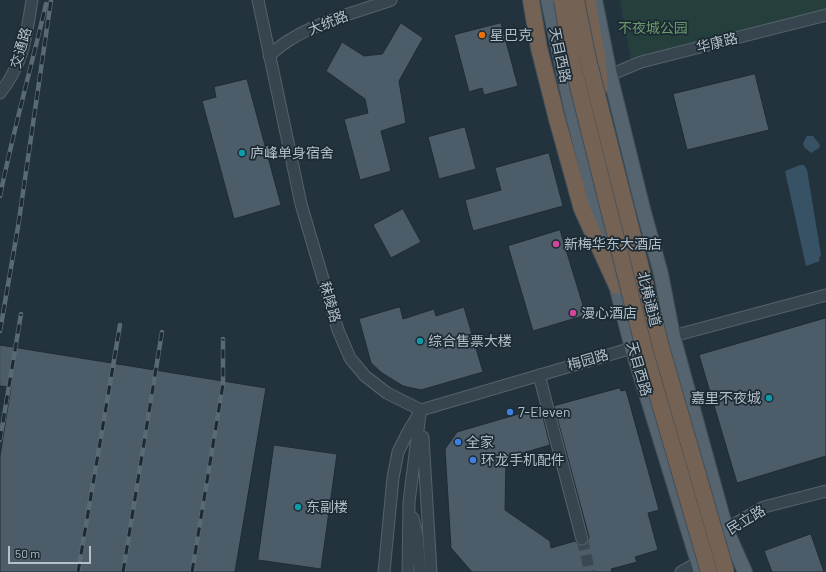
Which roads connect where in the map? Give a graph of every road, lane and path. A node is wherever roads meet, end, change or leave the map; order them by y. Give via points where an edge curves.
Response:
1 (32, 0) edge
2 (258, 0) edge
3 (391, 0) edge
4 (531, 0) edge
5 (548, 0) edge
6 (562, 0) edge
7 (576, 0) edge
8 (587, 0) edge
9 (595, 0) edge
10 (826, 15) edge
11 (269, 56) junction
12 (610, 75) junction
13 (0, 93) edge
14 (602, 115) junction
15 (617, 286) junction
16 (826, 295) edge
17 (672, 336) junction
18 (632, 348) junction
19 (539, 375) junction
20 (421, 410) junction
21 (697, 472) junction
22 (826, 491) edge
23 (409, 502) junction
24 (726, 529) junction
25 (582, 539) tunnel mouth
26 (702, 569) edge
27 (384, 572) edge
28 (408, 572) edge
29 (420, 572) edge
30 (431, 572) edge
31 (681, 572) edge
32 (726, 572) edge
33 (731, 572) edge
34 (735, 572) edge
35 (745, 572) edge

1 - 13 street, 交通路 via 18,66
2 - 11 street, 秣陵路
3 - 11 street, 大统路 via 310,30 287,41
4 - 15 highway via 541,55 582,209
5 - 15 main road, 天目西路 via 570,104
6 - 26 highway, 北横通道, bridge via 572,62
7 - 14 highway, 北横通道, bridge
8 - 14 highway, bridge via 597,55
9 - 12 main road
10 - 12 street, 华康路 via 641,62
11 - 20 street, 秣陵路 via 301,204 338,330 350,358 365,376 387,393
12 - 17 main road via 661,274
14 - 21 highway, 北横通道, bridge via 661,348
15 - 18 main road, 天目西路
16 - 17 street, 梅园路
17 - 18 street, 梅园路
17 - 24 main road
18 - 19 street, 梅园路
18 - 26 main road, 天目西路
19 - 20 street, 梅园路
19 - 25 street
20 - 23 street
20 - 27 street via 398,452
20 - 30 street
21 - 32 highway, 北横通道, bridge
21 - 34 highway, bridge
22 - 24 street, 民立路 via 764,507
23 - 28 street
23 - 29 street via 417,535
24 - 26 street, 民立路
24 - 33 main road via 727,560
24 - 35 main road
26 - 31 street, 民立路

